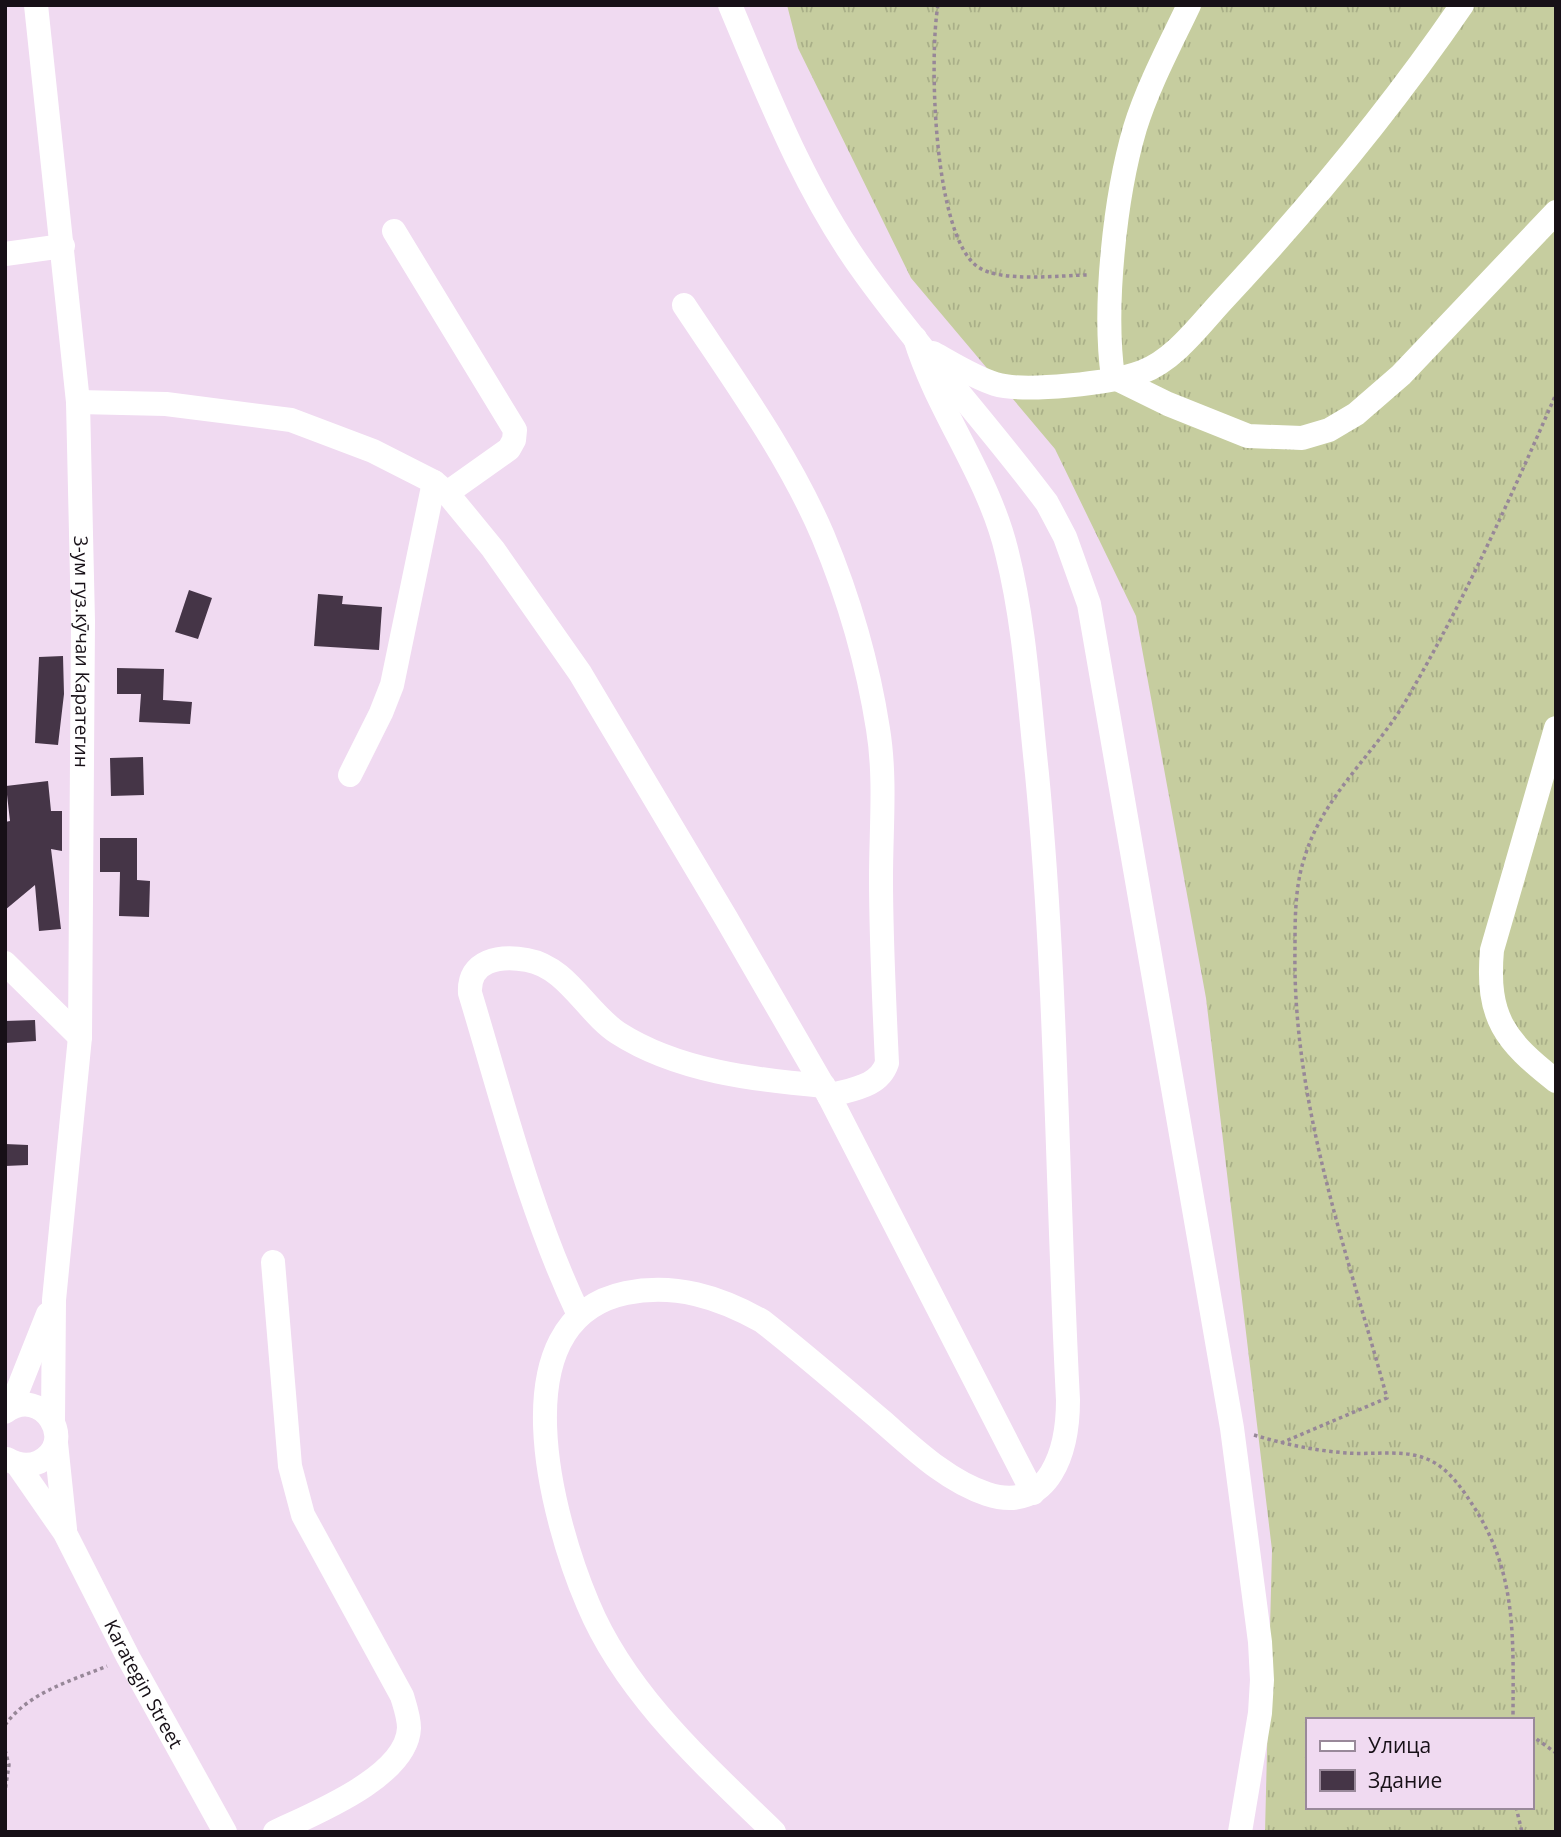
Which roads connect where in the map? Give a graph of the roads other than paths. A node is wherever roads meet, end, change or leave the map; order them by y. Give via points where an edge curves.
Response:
1 (36, 5) edge
2 (730, 5) edge
3 (1188, 5) edge
4 (1462, 5) edge
5 (1556, 212) edge
6 (394, 231) dead end
7 (63, 246) junction
8 (5, 254) edge
9 (684, 305) dead end
10 (919, 343) junction
11 (1113, 377) junction
12 (78, 402) junction
13 (441, 487) junction
14 (1556, 728) edge
15 (350, 775) dead end
16 (5, 963) edge
17 (80, 1037) junction
18 (1556, 1081) edge
19 (827, 1091) junction
20 (273, 1262) dead end
21 (54, 1300) junction
22 (579, 1315) junction
23 (8, 1410) edge
24 (54, 1431) junction
25 (11, 1461) edge
26 (1033, 1493) junction
27 (65, 1533) junction
28 (225, 1832) edge
29 (275, 1832) edge
30 (774, 1832) edge
31 (1240, 1832) edge

1 - 7 street, 3-ум гуз.кӯчаи Каратегин
2 - 10 street via 810,186 865,274
3 - 11 street via 1136,126 1112,274
4 - 11 street via 1302,212 1195,330 1142,372
5 - 11 street via 1401,375 1356,414 1329,430 1302,438 1248,436
6 - 13 street via 515,430 509,449
7 - 8 street
7 - 12 street, 3-ум гуз.кӯчаи Каратегин
9 - 19 street via 762,424 822,534 867,677 878,730 883,782 881,922 887,1063 883,1075 873,1083
10 - 11 street via 978,378 1017,388 1070,386
10 - 26 street via 928,376 1000,527 1030,706 1053,992 1068,1400 1064,1447 1054,1472
10 - 31 street via 1047,503 1065,537 1089,604 1232,1428 1262,1680
12 - 13 street via 166,404 291,420 373,451
12 - 17 street, 3-ум гуз.кӯчаи Каратегин via 83,621
13 - 15 street via 392,685
13 - 19 street via 493,549 580,673
14 - 18 street via 1492,950 1489,981 1493,1009 1503,1031 1520,1052
16 - 17 street
17 - 21 street, 3-ум гуз.кӯчаи Каратегин
19 - 22 street via 706,1068 636,1042 605,1024 559,976 536,962 504,958 473,970 470,993 532,1199
19 - 26 street
20 - 29 street via 295,1493 401,1696 409,1727 406,1742 369,1782
21 - 23 street, 3-ум гуз.кӯчаи Каратегин
21 - 24 street, 3-ум гуз.кӯчаи Каратегин
22 - 26 street via 615,1296 650,1289 690,1292 739,1308 778,1333 965,1486 1003,1497
22 - 30 street via 552,1367 545,1398 545,1433 556,1514 588,1604 624,1674 713,1773
23 - 24 street via 34,1405
24 - 25 street via 41,1461
24 - 27 street, Karategin Street
25 - 27 street, Karategin Street
27 - 28 street, Karategin Street

